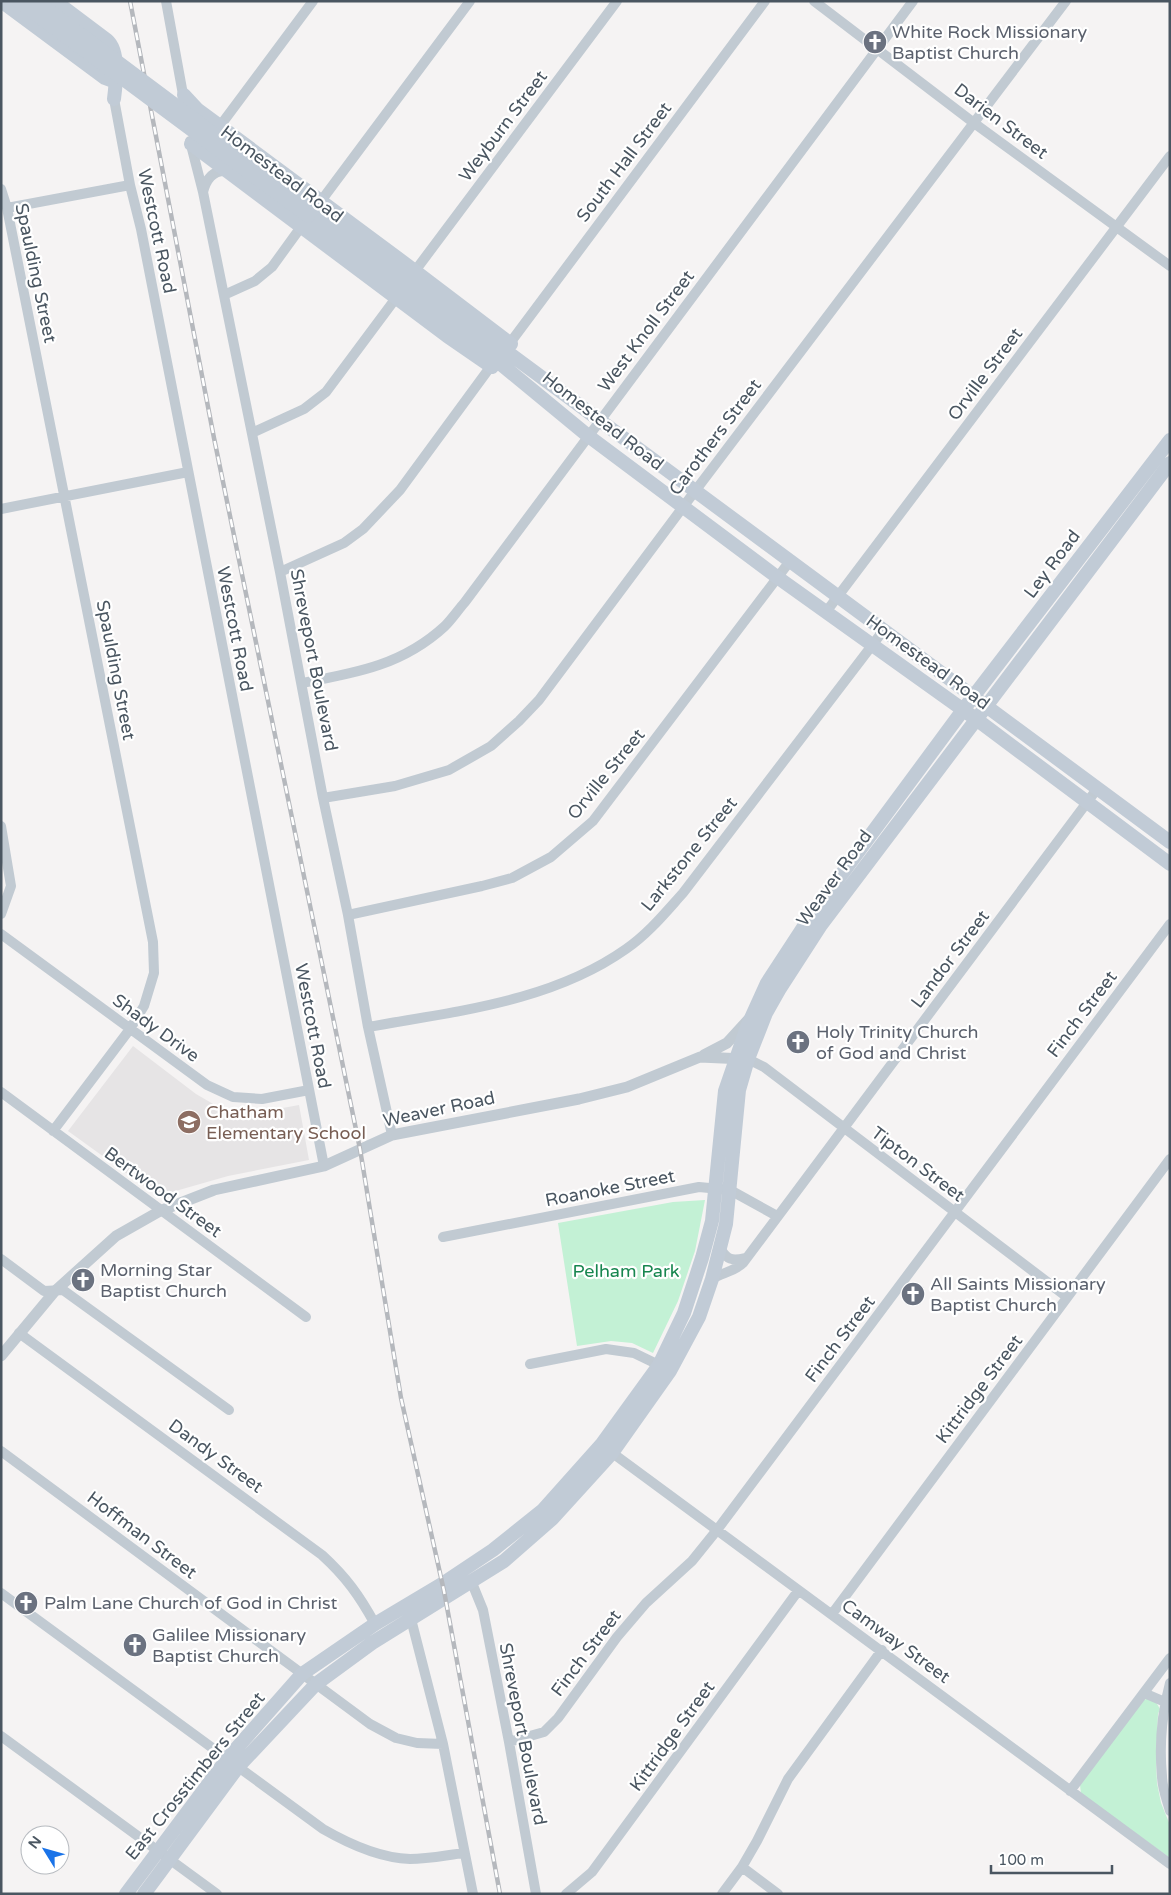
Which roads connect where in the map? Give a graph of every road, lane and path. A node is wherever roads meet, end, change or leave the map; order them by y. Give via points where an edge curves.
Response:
1 (1, 1) edge
2 (18, 1) edge
3 (36, 1) edge
4 (55, 1) edge
5 (166, 1) edge
6 (313, 1) edge
7 (470, 1) edge
8 (618, 1) edge
9 (765, 1) edge
10 (814, 1) edge
11 (913, 1) edge
12 (1066, 1) edge
13 (877, 49) junction
14 (110, 78) junction
15 (184, 95) joint
16 (114, 99) joint
17 (192, 111) junction
18 (974, 123) junction
19 (220, 126) junction
20 (191, 144) junction
21 (1170, 156) edge
22 (226, 171) junction
23 (130, 185) junction
24 (1, 190) edge
25 (203, 192) junction
26 (7, 208) junction
27 (311, 214) junction
28 (1116, 226) junction
29 (1170, 266) edge
30 (415, 271) junction
31 (224, 295) junction
32 (396, 298) junction
33 (510, 343) junction
34 (491, 366) junction
35 (553, 384) junction
36 (542, 397) junction
37 (600, 419) junction
38 (252, 433) junction
39 (588, 435) junction
40 (1170, 440) edge
41 (1170, 464) edge
42 (188, 472) junction
43 (696, 490) junction
44 (1132, 490) junction
45 (65, 497) junction
46 (1143, 500) junction
47 (683, 506) junction
48 (1, 509) edge
49 (790, 561) junction
50 (1076, 564) junction
51 (280, 572) junction
52 (1086, 574) junction
53 (777, 577) junction
54 (838, 597) junction
55 (826, 612) junction
56 (883, 631) junction
57 (872, 644) junction
58 (302, 683) junction
59 (973, 697) junction
60 (986, 707) junction
61 (963, 710) junction
62 (976, 720) junction
63 (1097, 789) junction
64 (323, 798) junction
65 (1088, 802) junction
66 (1, 826) edge
67 (1170, 842) edge
68 (1170, 864) edge
69 (836, 893) junction
70 (1, 914) edge
71 (348, 915) junction
72 (1170, 924) edge
73 (1, 934) edge
74 (750, 1017) junction
75 (368, 1027) junction
76 (130, 1029) junction
77 (700, 1057) junction
78 (742, 1058) junction
79 (309, 1090) junction
80 (1, 1092) edge
81 (843, 1128) junction
82 (53, 1130) junction
83 (392, 1135) junction
84 (1170, 1160) edge
85 (324, 1166) junction
86 (715, 1187) junction
87 (730, 1190) junction
88 (160, 1211) junction
89 (955, 1213) junction
90 (777, 1216) junction
91 (443, 1237) dead end
92 (720, 1248) junction
93 (745, 1258) junction
94 (1, 1259) edge
95 (712, 1279) junction
96 (54, 1291) junction
97 (1067, 1297) junction
98 (306, 1317) dead end
99 (19, 1332) junction
100 (1, 1356) edge
101 (530, 1364) dead end
102 (664, 1368) junction
103 (230, 1410) dead end
104 (607, 1449) junction
105 (1, 1451) edge
106 (717, 1530) junction
107 (472, 1583) junction
108 (798, 1591) junction
109 (1, 1593) edge
110 (832, 1614) junction
111 (411, 1619) junction
112 (375, 1624) junction
113 (882, 1650) junction
114 (1170, 1658) edge
115 (302, 1674) junction
116 (1170, 1683) edge
117 (316, 1684) junction
118 (1144, 1693) junction
119 (1165, 1702) junction
120 (1, 1736) edge
121 (509, 1742) junction
122 (443, 1744) junction
123 (233, 1763) junction
124 (1070, 1791) junction
125 (1170, 1811) edge
126 (158, 1850) junction
127 (464, 1853) junction
128 (170, 1859) junction
129 (1170, 1864) edge
130 (742, 1867) junction
131 (126, 1894) edge
132 (144, 1894) edge
133 (217, 1894) edge
134 (473, 1894) edge
135 (536, 1894) edge
136 (566, 1894) edge
137 (722, 1894) edge
138 (778, 1894) edge

1 - 14 main road
2 - 27 main road, Homestead Road, bridge
3 - 27 main road, Homestead Road, bridge
4 - 14 main road via 111,44 114,52
5 - 15 street
6 - 19 street
7 - 27 street
8 - 30 street, Weyburn Street
9 - 33 street, South Hall Street
10 - 13 street, Darien Street
11 - 13 street, West Knoll Street
12 - 18 street, Carothers Street
13 - 18 street, Darien Street
13 - 37 street, West Knoll Street
14 - 16 main road
15 - 17 main road
16 - 23 street, Westcott Road
17 - 19 main road
17 - 20 street, Shreveport Boulevard
18 - 28 street, Darien Street
18 - 43 street, Carothers Street
19 - 27 main road
20 - 22 main road
20 - 25 street, Shreveport Boulevard
21 - 28 street, Orville Street
22 - 25 street via 208,178
22 - 27 main road
23 - 26 street
23 - 42 street, Westcott Road
24 - 26 street, Spaulding Street
25 - 31 street, Shreveport Boulevard
26 - 45 street, Spaulding Street
27 - 30 main road
27 - 31 street via 272,267 256,281
27 - 32 main road
27 - 35 main road, Homestead Road
27 - 36 main road, Homestead Road
28 - 29 street, Darien Street
28 - 54 street, Orville Street
30 - 33 main road
31 - 38 street, Shreveport Boulevard
32 - 34 main road
32 - 38 street via 326,392 304,409
33 - 35 main road
34 - 36 main road
34 - 51 street via 400,490 364,530 344,543
35 - 37 main road, Homestead Road
36 - 39 main road, Homestead Road
37 - 39 street, West Knoll Street
37 - 43 main road, Homestead Road
38 - 51 street, Shreveport Boulevard
39 - 47 main road, Homestead Road
39 - 58 street, West Knoll Street via 446,625 396,660 354,674
40 - 44 main road, Ley Road
41 - 46 main road, Ley Road
42 - 45 street
42 - 79 street, Westcott Road
43 - 47 street, Carothers Street
43 - 49 main road, Homestead Road
44 - 46 main road
44 - 50 main road, Ley Road
45 - 48 street
45 - 76 street, Spaulding Street via 153,942 154,973 144,1006
46 - 52 main road, Ley Road
47 - 53 main road, Homestead Road
47 - 64 street, Carothers Street via 539,700 491,746 449,770 395,786
49 - 53 street, Orville Street
49 - 54 main road, Homestead Road
50 - 52 main road
50 - 59 main road, Ley Road
51 - 58 street, Shreveport Boulevard
52 - 60 main road, Ley Road
53 - 55 main road, Homestead Road
53 - 71 street, Orville Street via 593,821 551,857 512,878
54 - 55 street, Orville Street
54 - 56 main road, Homestead Road
55 - 57 main road, Homestead Road
56 - 57 street, Larkstone Street
56 - 59 main road, Homestead Road
57 - 61 main road, Homestead Road
57 - 75 street, Larkstone Street via 683,893 649,930 627,948 573,979 532,993 473,1008
58 - 64 street, Shreveport Boulevard
59 - 60 main road, Homestead Road
59 - 61 main road, Ley Road
60 - 62 main road, Ley Road
60 - 63 main road, Homestead Road
61 - 62 main road, Homestead Road
61 - 69 main road, Weaver Road
62 - 65 main road, Homestead Road
62 - 69 main road, Weaver Road
63 - 65 street, Landor Street
63 - 67 main road, Homestead Road
64 - 71 street, Shreveport Boulevard
65 - 68 main road, Homestead Road
65 - 81 street, Landor Street
66 - 70 street via 11,886
69 - 74 main road, Weaver Road via 810,917 767,982
69 - 78 main road, Weaver Road via 821,925 779,990
71 - 75 street, Shreveport Boulevard
72 - 89 street, Finch Street
73 - 76 street, Shady Drive
74 - 77 street via 727,1043
74 - 78 main road, Weaver Road
75 - 83 street, Shreveport Boulevard
76 - 79 street, Shady Drive via 207,1085 233,1097 262,1099
76 - 82 street, Spaulding Street
77 - 78 street, Weaver Road
77 - 83 street, Weaver Road via 617,1090
78 - 81 street, Tipton Street via 764,1067
78 - 86 main road, East Crosstimbers Street via 725,1091
78 - 87 main road, East Crosstimbers Street
79 - 85 street, Westcott Road
80 - 82 street, Bertwood Street
81 - 89 street, Tipton Street
81 - 90 street, Landor Street
82 - 88 street, Bertwood Street
83 - 85 street, Weaver Road
84 - 97 street, Kittridge Street
85 - 88 street, Weaver Road via 214,1190
86 - 87 street, Roanoke Street
86 - 91 street, Roanoke Street via 699,1186
86 - 102 main road, East Crosstimbers Street via 712,1221 702,1258
87 - 90 street, Roanoke Street
87 - 92 main road, East Crosstimbers Street
88 - 96 street, Weaver Road via 116,1236
88 - 98 street, Bertwood Street
89 - 97 street, Tipton Street
89 - 106 street, Finch Street
90 - 93 street, Landor Street
92 - 93 street via 729,1259
92 - 95 main road, East Crosstimbers Street
93 - 95 street, Landor Street via 737,1269
94 - 96 street via 44,1291
95 - 102 main road, East Crosstimbers Street via 699,1316
96 - 99 street, Weaver Road
96 - 103 street via 63,1290
97 - 110 street, Kittridge Street
99 - 100 street, Weaver Road
99 - 112 street, Dandy Street via 322,1555 344,1575
101 - 102 street via 606,1349 634,1353
102 - 104 main road, East Crosstimbers Street
104 - 106 street, Camway Street
104 - 107 main road, East Crosstimbers Street via 552,1520 504,1562
104 - 112 main road, East Crosstimbers Street via 543,1510 493,1550
105 - 115 street, Hoffman Street
106 - 108 street, Camway Street
106 - 121 street, Finch Street via 692,1561 646,1603 623,1630 558,1718 544,1732
107 - 111 main road, East Crosstimbers Street
107 - 121 street, Shreveport Boulevard via 482,1610
108 - 110 street, Camway Street
108 - 136 street, Kittridge Street via 592,1872
109 - 123 street
110 - 113 street, Camway Street
111 - 117 main road, East Crosstimbers Street
111 - 122 street
112 - 115 main road, East Crosstimbers Street
113 - 124 street, Camway Street
113 - 130 street via 788,1779
114 - 118 street
115 - 117 street, Hoffman Street
115 - 123 main road, East Crosstimbers Street
116 - 119 street
117 - 122 street, Hoffman Street via 370,1724 396,1738
117 - 123 main road, East Crosstimbers Street
118 - 119 street
118 - 124 street
119 - 125 street via 1161,1739 1162,1778
120 - 126 street
121 - 135 street, Shreveport Boulevard
122 - 127 street
123 - 126 main road, East Crosstimbers Street
123 - 127 street via 322,1829 342,1840 377,1853 410,1859
123 - 128 main road, East Crosstimbers Street
124 - 129 street, Camway Street
126 - 128 street
126 - 131 main road, East Crosstimbers Street
127 - 134 street
128 - 132 main road, East Crosstimbers Street
128 - 133 street
130 - 137 street
130 - 138 street

